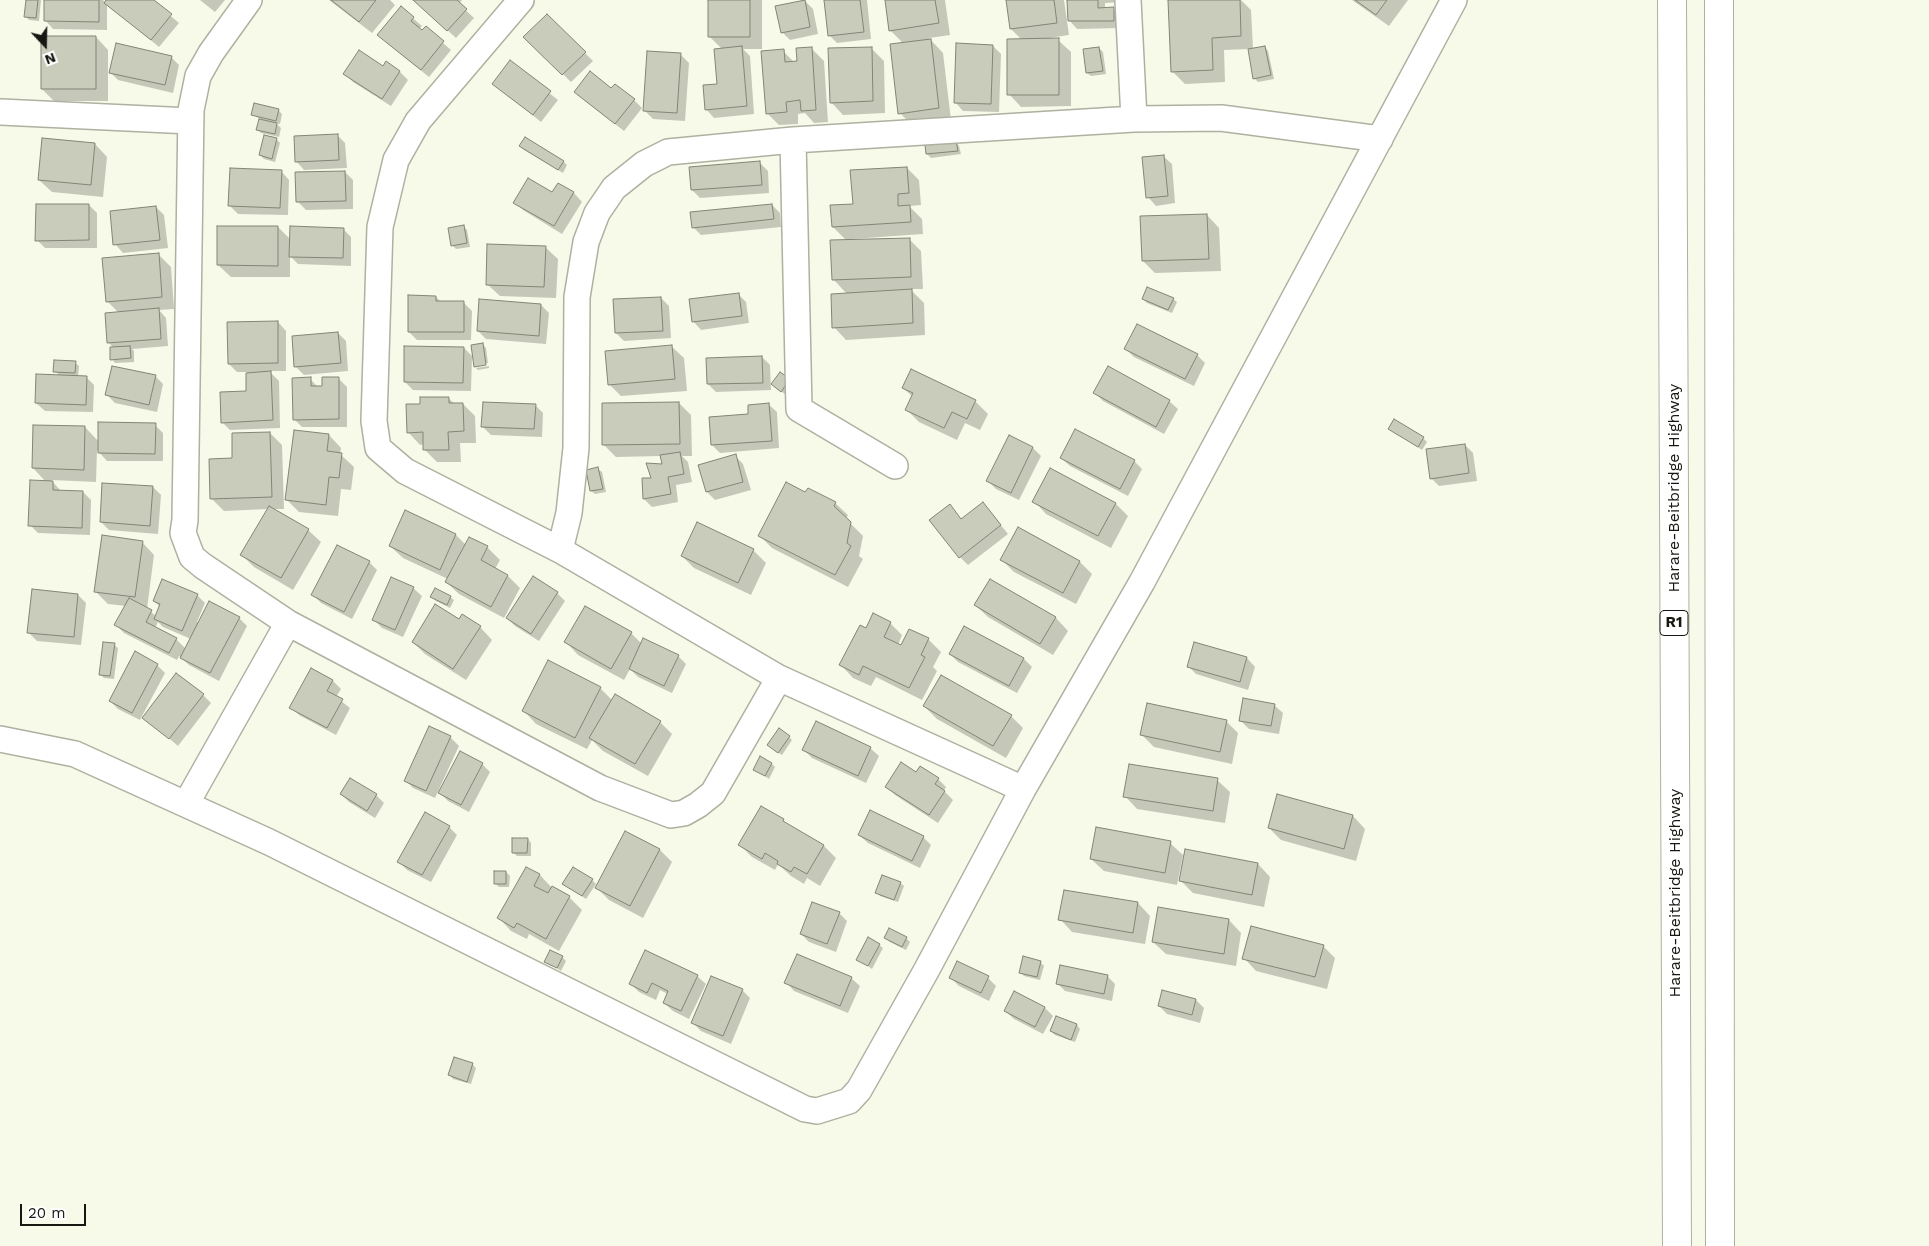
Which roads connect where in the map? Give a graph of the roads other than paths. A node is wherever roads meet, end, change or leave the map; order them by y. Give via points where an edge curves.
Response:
1 (249, 0) edge
2 (521, 0) edge
3 (1128, 0) edge
4 (1454, 0) edge
5 (1672, 0) edge
6 (1719, 0) edge
7 (0, 113) edge
8 (1134, 119) junction
9 (190, 121) junction
10 (1380, 139) junction
11 (793, 140) junction
12 (895, 466) dead end
13 (560, 550) junction
14 (288, 623) junction
15 (779, 678) junction
16 (0, 739) edge
17 (1023, 789) junction
18 (186, 804) junction
19 (1677, 1246) edge
20 (1720, 1246) edge

1 - 9 street via 198,76
2 - 13 street via 418,121 396,160 380,227 374,421 378,448 405,472
3 - 8 street
4 - 10 street
5 - 19 highway, Harare-Beitbridge Highway / R1
6 - 20 highway
7 - 9 street
8 - 10 street via 1221,118
8 - 11 street
9 - 14 street via 183,534 192,557
10 - 17 street via 1142,582
11 - 12 street via 799,410
11 - 13 street via 668,152 644,164 614,188 597,214 586,242 577,297 576,448 569,513
13 - 15 street
14 - 15 street via 600,788 671,815 698,805 713,793
14 - 18 street
15 - 17 street
16 - 18 street via 75,754
17 - 18 street via 859,1090 849,1101 817,1111 805,1109 278,846

